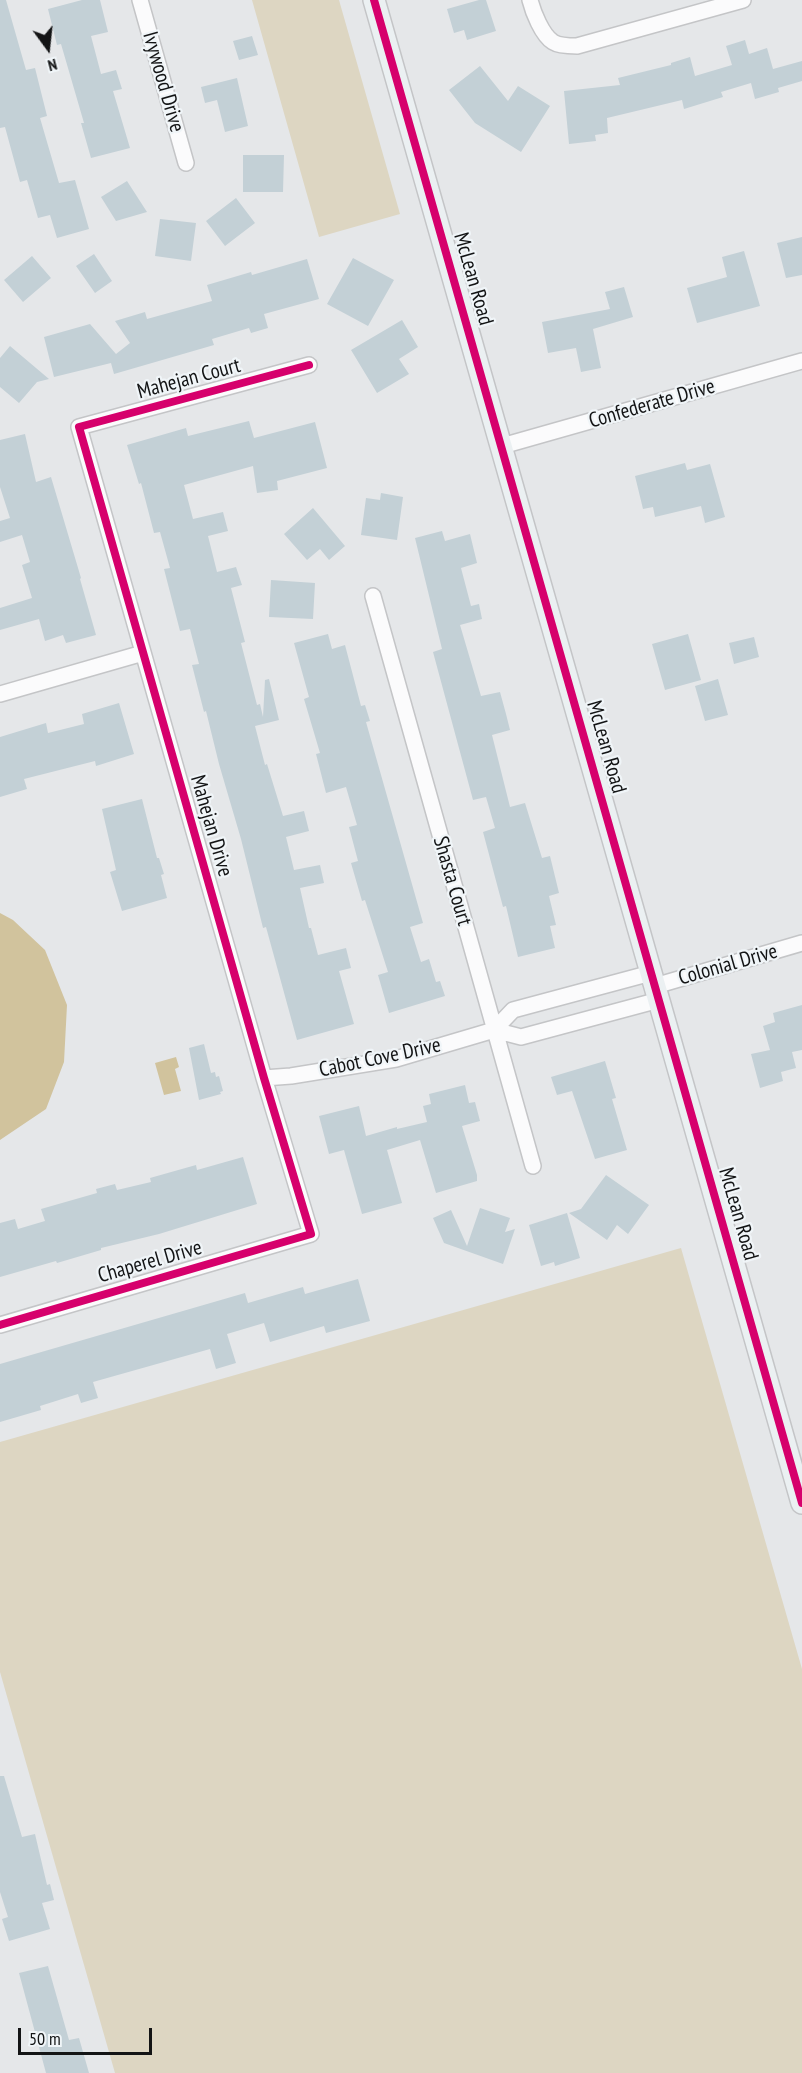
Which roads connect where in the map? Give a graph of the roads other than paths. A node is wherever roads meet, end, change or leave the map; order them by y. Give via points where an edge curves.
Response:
1 (140, 0) edge
2 (374, 0) edge
3 (530, 0) edge
4 (743, 0) edge
5 (186, 163) dead end
6 (802, 362) edge
7 (309, 365) dead end
8 (79, 427) joint
9 (502, 446) junction
10 (373, 596) dead end
11 (143, 653) junction
12 (0, 694) edge
13 (802, 943) edge
14 (655, 986) junction
15 (494, 1030) junction
16 (264, 1078) junction
17 (533, 1166) dead end
18 (311, 1234) joint
19 (0, 1325) edge
20 (802, 1503) edge

1 - 5 street, Ivywood Drive
2 - 9 street, McLean Road
3 - 4 street via 534,16 553,42 577,46
6 - 9 street, Confederate Drive
7 - 8 street, Mahejan Court
8 - 11 street, Mahejan Drive
9 - 14 street, McLean Road
10 - 15 street, Shasta Court
11 - 12 street
11 - 16 street, Mahejan Drive
13 - 14 street, Colonial Drive
14 - 15 street, Cabot Cove Drive via 521,1037
14 - 15 street, Cabot Cove Drive via 513,1010
14 - 20 street, McLean Road
15 - 16 street, Cabot Cove Drive via 396,1059
15 - 17 street, Shasta Court
16 - 18 street, Mahejan Drive
18 - 19 street, Chaperel Drive

